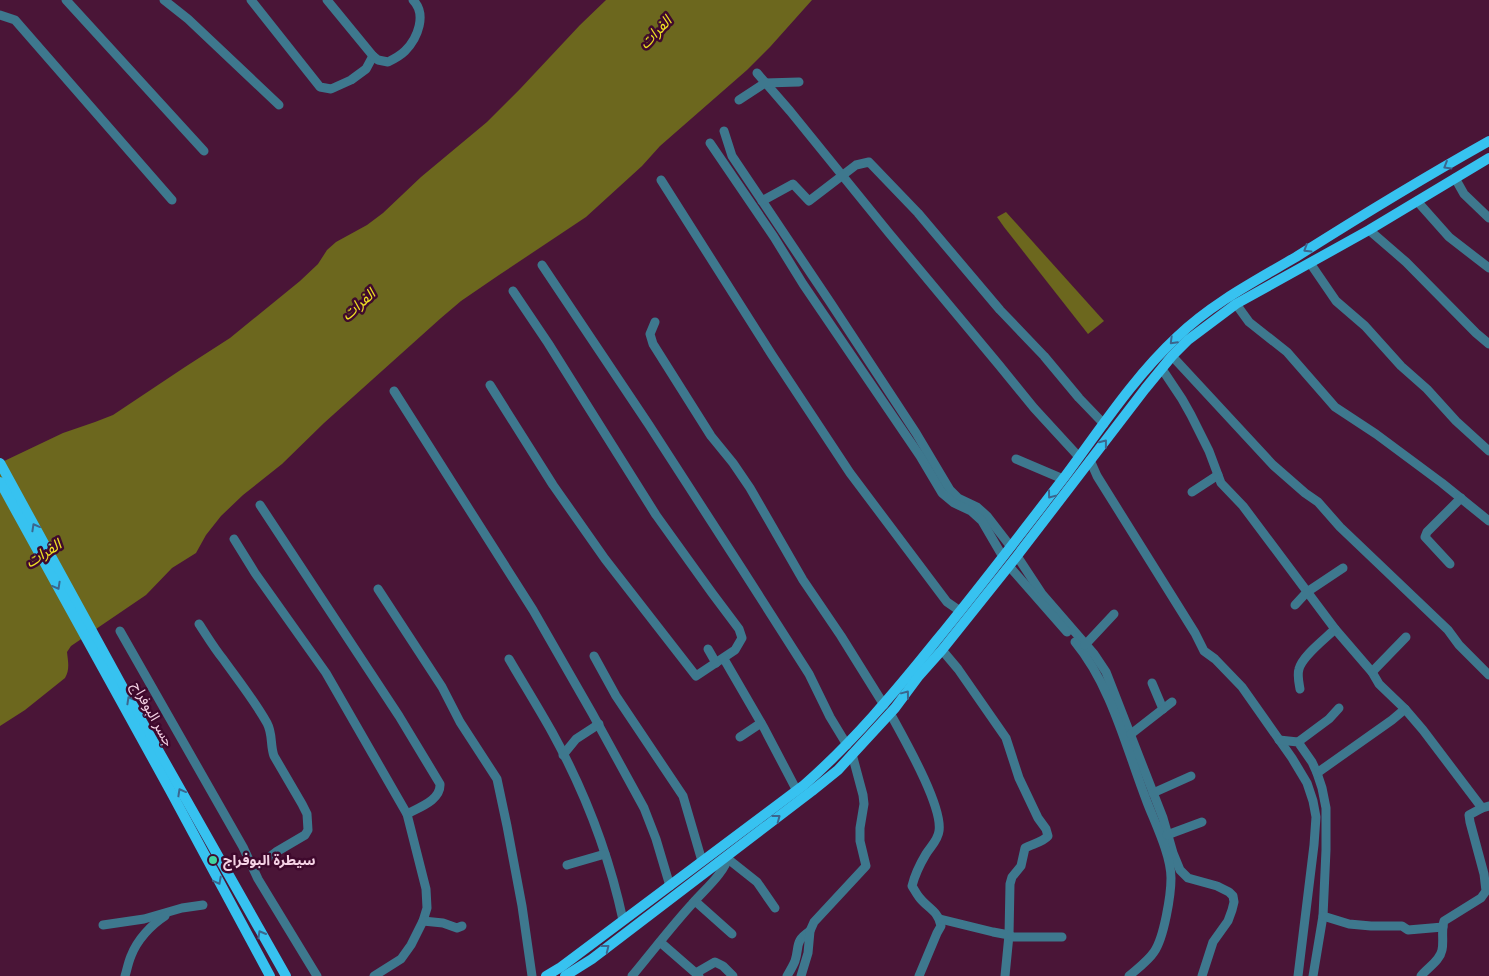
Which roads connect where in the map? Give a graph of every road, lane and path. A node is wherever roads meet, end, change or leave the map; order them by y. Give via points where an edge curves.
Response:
1 (66, 0) edge
2 (164, 0) edge
3 (251, 0) edge
4 (327, 0) edge
5 (413, 0) edge
6 (0, 15) edge
7 (373, 56) junction
8 (757, 73) dead end
9 (799, 82) dead end
10 (766, 83) junction
11 (739, 100) dead end
12 (279, 104) dead end
13 (724, 130) dead end
14 (1489, 142) edge
15 (710, 143) dead end
16 (204, 151) dead end
17 (1489, 158) edge
18 (843, 175) junction
19 (1455, 178) junction
20 (661, 180) dead end
21 (172, 200) dead end
22 (762, 201) junction
23 (1417, 201) junction
24 (1489, 218) edge
25 (1369, 230) junction
26 (1337, 231) junction
27 (1344, 244) junction
28 (1310, 263) junction
29 (542, 265) dead end
30 (1489, 268) edge
31 (512, 291) dead end
32 (1236, 304) junction
33 (654, 322) dead end
34 (1489, 344) edge
35 (1172, 356) junction
36 (1162, 369) junction
37 (490, 385) dead end
38 (394, 391) dead end
39 (1104, 424) junction
40 (1489, 451) edge
41 (1079, 457) junction
42 (1016, 459) dead end
43 (1090, 460) junction
44 (0, 463) edge
45 (1218, 475) junction
46 (1063, 479) junction
47 (0, 482) edge
48 (1192, 492) dead end
49 (1460, 498) junction
50 (260, 505) dead end
51 (1489, 521) edge
52 (234, 539) dead end
53 (1014, 552) junction
54 (1006, 562) junction
55 (1450, 564) dead end
56 (1343, 568) dead end
57 (378, 589) dead end
58 (1307, 592) junction
59 (1296, 604) dead end
60 (1114, 614) dead end
61 (959, 618) junction
62 (199, 624) dead end
63 (1335, 629) junction
64 (120, 631) dead end
65 (1406, 637) dead end
66 (1085, 645) junction
67 (708, 649) dead end
68 (942, 650) junction
69 (594, 656) dead end
70 (509, 659) dead end
71 (720, 661) junction
72 (1372, 672) junction
73 (1489, 675) edge
74 (1152, 683) dead end
75 (1300, 689) dead end
76 (1172, 702) dead end
77 (1339, 708) dead end
78 (887, 709) junction
79 (1163, 709) junction
80 (1405, 709) junction
81 (761, 723) junction
82 (599, 724) junction
83 (1131, 734) junction
84 (740, 737) dead end
85 (1279, 740) junction
86 (1298, 742) junction
87 (149, 744) junction
88 (850, 749) junction
89 (563, 755) junction
90 (1317, 772) junction
91 (1191, 776) dead end
92 (797, 791) junction
93 (1153, 793) junction
94 (1485, 807) edge
95 (407, 814) junction
96 (1202, 822) dead end
97 (753, 830) junction
98 (1167, 835) junction
99 (605, 854) junction
100 (729, 857) junction
101 (702, 861) junction
102 (567, 865) dead end
103 (254, 869) junction
104 (670, 886) junction
105 (695, 901) junction
106 (203, 905) dead end
107 (775, 908) dead end
108 (171, 911) junction
109 (1323, 916) junction
110 (940, 919) junction
111 (623, 920) junction
112 (423, 921) junction
113 (103, 925) dead end
114 (462, 926) dead end
115 (1443, 926) junction
116 (810, 931) junction
117 (732, 934) dead end
118 (1009, 935) junction
119 (1062, 937) dead end
120 (660, 942) junction
121 (698, 974) edge
122 (126, 975) edge
123 (1423, 975) edge
124 (270, 976) edge
125 (286, 976) edge
126 (317, 976) edge
127 (374, 976) edge
128 (532, 976) edge
129 (546, 976) edge
130 (566, 976) edge
131 (632, 976) edge
132 (733, 976) edge
133 (787, 976) edge
134 (801, 976) edge
135 (919, 976) edge
136 (1004, 976) edge
137 (1129, 976) edge
138 (1202, 976) edge
139 (1298, 976) edge
140 (1313, 976) edge

1 - 16 street
2 - 12 street
3 - 7 street via 320,87 331,88 351,80 366,69
4 - 7 street
5 - 7 street via 418,5 420,21 414,40 388,62
6 - 21 street via 15,20
8 - 10 street
9 - 10 street
10 - 11 street
10 - 18 street
13 - 22 street via 732,156
14 -> 26 main road
15 - 54 street via 942,493 982,521
17 - 19 main road
18 - 22 street via 809,201 793,184
18 - 39 street via 856,165 869,162
18 - 41 street via 1034,408
19 - 23 main road
19 - 24 street via 1464,194
20 - 61 street via 850,473
22 - 53 street via 916,433 950,490 987,516
23 - 25 main road
23 - 30 street via 1449,237
25 - 27 main road
25 - 34 street
26 - 27 main road
26 -> 39 main road via 1231,296 1178,336
27 - 28 main road
28 - 32 main road
28 - 40 street via 1336,302 1365,326 1401,366
29 - 88 street via 809,674
31 - 71 street via 656,515 739,629 740,644
32 - 35 main road
32 - 49 street via 1250,322 1287,352 1335,407
33 - 78 street via 650,334 653,344 711,436 750,488 803,580
35 - 36 main road
35 - 73 street via 1273,465 1318,502
43 -> 36 main road
36 - 45 street via 1187,407
37 - 71 street via 605,559 696,676
38 - 82 street via 533,610
39 - 41 main road
41 - 46 main road
42 - 46 street
43 - 53 main road
43 - 85 street via 1204,652 1216,659 1242,687
87 -> 44 main road, جسر البوفراج
45 - 48 street
45 - 58 street via 1220,483 1243,506
46 -> 53 main road
47 -> 87 main road, جسر البوفراج
49 - 51 street
49 - 55 street via 1425,538
50 - 95 street via 440,784 438,794
52 - 95 street via 326,673
53 - 54 main road
53 - 66 street via 1034,583
54 - 61 main road
54 - 137 street via 1080,648 1097,674 1163,843 1171,877 1161,938 1154,952
56 - 58 street
57 - 128 street via 497,779
58 - 59 street
58 - 63 street
60 - 66 street
61 - 68 main road
61 - 78 main road
62 - 103 street via 267,724 274,756 307,814 308,830 305,835
63 - 72 street
63 - 75 street via 1299,668
64 - 103 street
65 - 72 street
66 - 83 street via 1106,672
67 - 71 street
78 -> 68 main road
68 - 118 street via 1006,738 1019,778 1048,836 1025,848 1020,866 1012,877
69 - 101 street via 616,696 683,796
70 - 89 street
71 - 81 street
72 - 80 street
74 - 79 street
76 - 79 street
77 - 86 street
78 - 88 main road
78 - 110 street via 921,772 940,819 937,840 916,873 912,886
79 - 83 street
80 - 90 street
80 - 94 street
81 - 84 street
81 - 92 street
82 - 89 street via 576,739
82 - 104 street via 644,808
83 - 93 street
85 - 86 street
85 - 139 street via 1307,783 1316,817
86 - 90 street
87 -> 124 main road, جسر البوفراج
125 -> 87 main road, جسر البوفراج
88 - 92 main road
97 -> 88 main road via 838,770
88 - 116 street via 863,795 860,840 866,866 814,922
89 - 99 street via 582,793
90 - 109 street via 1326,808
91 - 93 street
92 - 97 main road
93 - 98 street
94 - 115 street via 1469,815 1486,891 1481,898 1444,921
95 - 112 street via 426,889 427,908
96 - 98 street
97 - 100 main road
97 - 101 main road
98 - 138 street via 1180,870 1188,878 1217,886 1233,896 1228,921 1214,942
99 - 102 street
99 - 111 street
100 - 105 street
100 - 107 street via 757,882
130 -> 100 main road
101 - 104 main road
103 - 126 street
104 - 111 main road
105 - 117 street
105 - 120 street
106 - 108 street
108 - 113 street
108 - 122 street via 151,926 139,941
109 - 115 street via 1349,924 1402,926 1408,930
109 - 140 street
110 - 118 street
110 - 135 street via 941,926
111 - 129 main road
112 - 114 street via 457,928
112 - 127 street via 401,958
115 - 123 street via 1442,950
116 - 133 street via 799,941 795,961
116 - 134 street
118 - 119 street
118 - 136 street
120 - 121 street
120 - 131 street
121 - 132 street via 715,962

